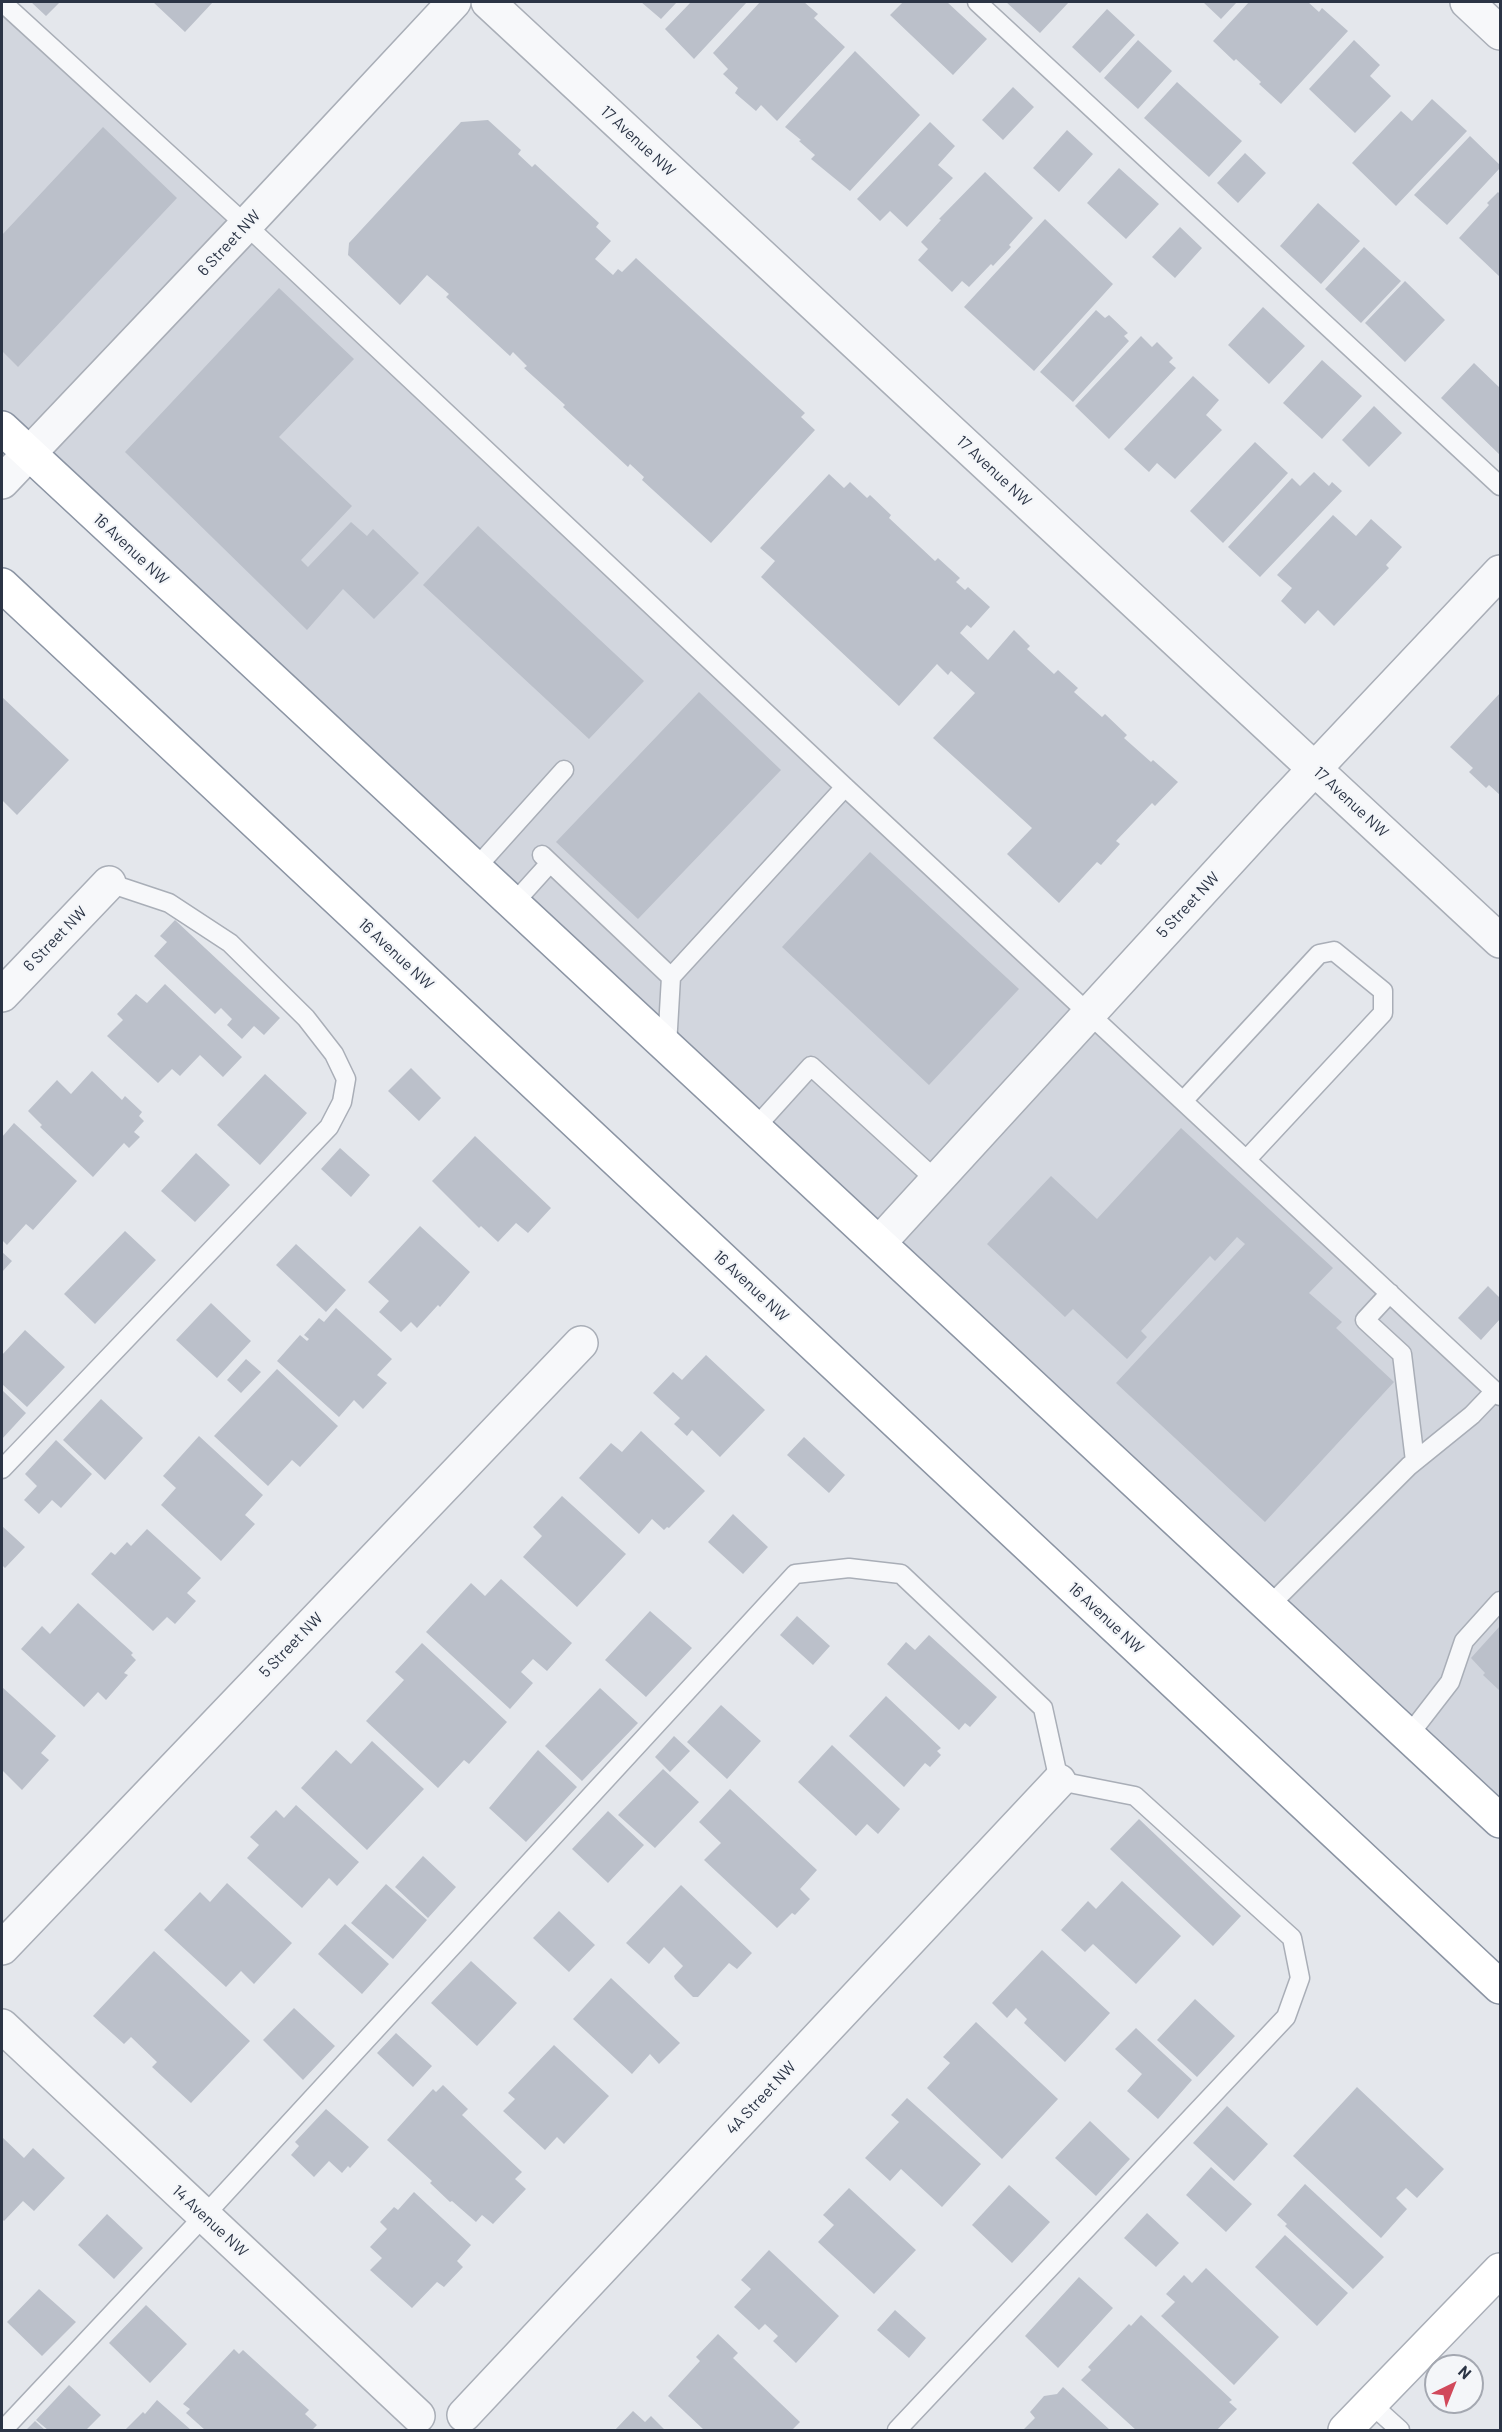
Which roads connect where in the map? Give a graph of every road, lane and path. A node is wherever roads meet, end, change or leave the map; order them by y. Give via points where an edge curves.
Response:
1 (2, 2) edge
2 (454, 2) edge
3 (488, 2) edge
4 (977, 2) edge
5 (1467, 2) edge
6 (1500, 33) edge
7 (246, 225) junction
8 (2, 428) edge
9 (28, 453) junction
10 (2, 482) edge
11 (1500, 486) edge
12 (1500, 572) edge
13 (2, 585) edge
14 (1315, 768) junction
15 (564, 770) dead end
16 (845, 787) junction
17 (475, 869) junction
18 (109, 883) joint
19 (513, 904) junction
20 (1500, 942) edge
21 (671, 976) junction
22 (2, 995) edge
23 (1089, 1012) junction
24 (667, 1046) junction
25 (1183, 1101) junction
26 (754, 1129) junction
27 (1247, 1159) junction
28 (936, 1179) junction
29 (879, 1243) junction
30 (1390, 1293) junction
31 (582, 1343) dead end
32 (1498, 1393) edge
33 (1415, 1461) junction
34 (2, 1469) edge
35 (1500, 1601) edge
36 (1269, 1606) junction
37 (1409, 1735) junction
38 (1059, 1780) junction
39 (1500, 1821) edge
40 (2, 1948) edge
41 (1500, 1987) edge
42 (2, 2026) edge
43 (204, 2216) junction
44 (1500, 2270) edge
45 (1370, 2403) junction
46 (414, 2423) edge
47 (468, 2423) edge
48 (3, 2430) edge
49 (897, 2430) edge
50 (1345, 2430) edge
51 (1400, 2430) edge

1 - 7 lane
2 - 7 street, 6 Street NW
3 - 14 street, 17 Avenue NW
4 - 11 lane
5 - 6 street
7 - 9 street, 6 Street NW
7 - 16 lane
8 - 9 main road, 16 Avenue NW
9 - 10 street, 6 Street NW
9 - 17 main road, 16 Avenue NW
12 - 14 street, 5 Street NW
13 - 41 main road, 16 Avenue NW
14 - 20 street, 17 Avenue NW
14 - 23 street, 5 Street NW
15 - 17 lane
16 - 21 lane
16 - 23 lane
17 - 19 main road, 16 Avenue NW
18 - 22 street, 6 Street NW
18 - 34 lane via 169,903 230,943 306,1018 334,1054 346,1079 342,1102 329,1128
19 - 21 lane via 546,859
19 - 24 main road, 16 Avenue NW
21 - 24 lane
23 - 25 lane
23 - 28 street, 5 Street NW
24 - 26 main road, 16 Avenue NW
25 - 27 lane
25 - 27 lane via 1319,954 1334,951 1383,991 1383,1013
26 - 28 lane via 811,1066
26 - 29 main road, 16 Avenue NW
27 - 30 lane
28 - 29 street, 5 Street NW
29 - 36 main road, 16 Avenue NW
30 - 32 lane
30 - 33 lane via 1365,1320 1402,1354
31 - 40 street, 5 Street NW
32 - 33 lane
33 - 36 lane
35 - 37 lane via 1464,1641 1450,1682
36 - 37 main road, 16 Avenue NW
37 - 39 main road, 16 Avenue NW
38 - 43 lane via 1043,1708 901,1574 849,1568 795,1574
38 - 47 street, 4A Street NW
38 - 49 lane via 1136,1796 1292,1938 1300,1978 1286,2017
42 - 43 street, 14 Avenue NW
43 - 46 street, 14 Avenue NW
43 - 48 lane
44 - 45 main road
45 - 50 main road
45 - 51 lane
46 - 47 street via 435,2406 455,2409

